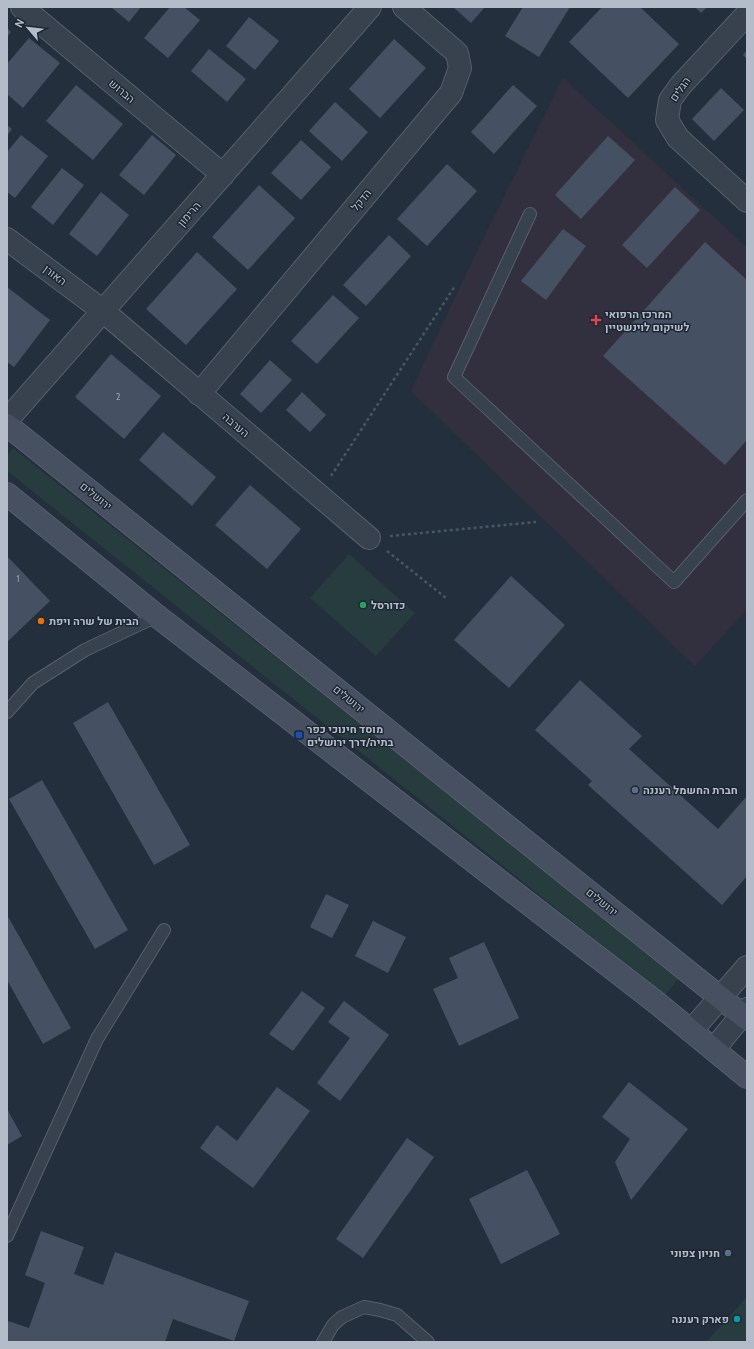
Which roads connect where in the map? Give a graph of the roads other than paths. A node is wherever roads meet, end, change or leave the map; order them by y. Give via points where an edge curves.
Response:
1 (22, 7) edge
2 (370, 7) edge
3 (404, 7) edge
4 (747, 14) edge
5 (223, 175) junction
6 (747, 201) edge
7 (530, 214) dead end
8 (7, 239) edge
9 (103, 311) junction
10 (199, 394) junction
11 (7, 420) edge
12 (7, 425) edge
13 (7, 494) edge
14 (747, 500) edge
15 (369, 538) road end
16 (157, 616) junction
17 (7, 712) edge
18 (164, 930) dead end
19 (747, 967) edge
20 (720, 997) junction
21 (745, 1014) edge
22 (691, 1031) junction
23 (714, 1049) junction
24 (747, 1077) edge
25 (7, 1236) edge
26 (323, 1342) edge
27 (428, 1342) edge

1 - 5 street, הברוש
2 - 5 street, הרימון
3 - 10 street, הדקל via 457,53 460,68 451,93
4 - 6 street, הגלים via 680,85 670,100 667,120 678,138
5 - 9 street, הרימון
7 - 14 lane via 454,376 674,582
8 - 9 street, האורן
9 - 10 street, הערבה
9 - 11 street, הרימון
10 - 15 street, הערבה
12 - 20 main road, ירושלים
13 - 16 main road
16 - 17 lane via 85,650 39,679
16 - 22 main road
18 - 25 lane via 97,1038
19 - 20 street
20 - 21 main road, ירושלים
20 - 22 street
21 - 23 street
22 - 23 main road
23 - 24 main road
26 - 27 lane via 333,1325 342,1317 364,1307 397,1315

